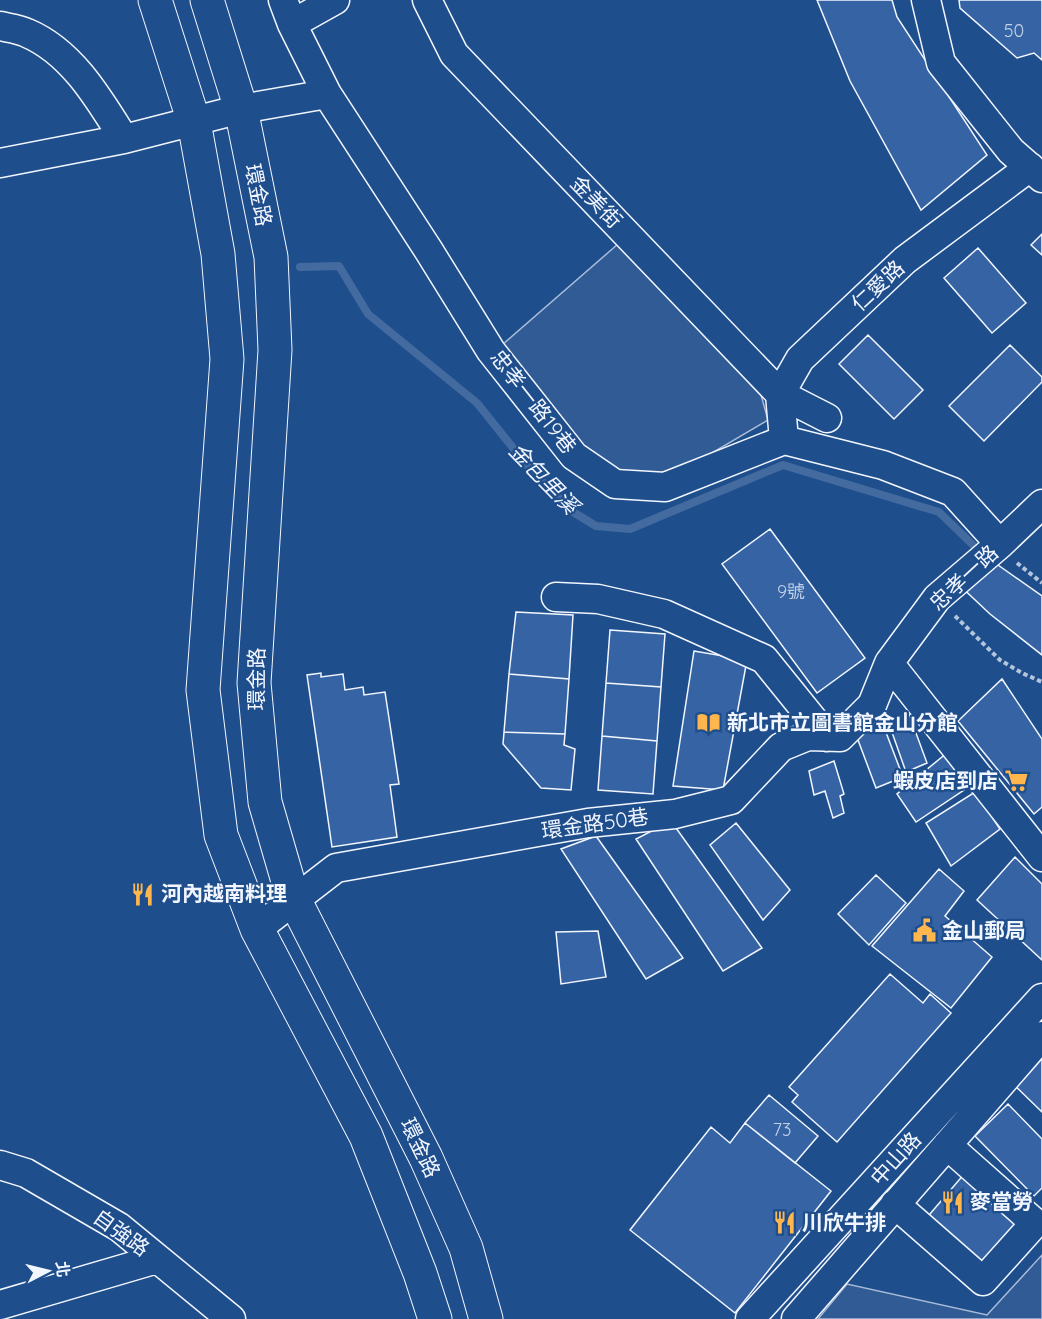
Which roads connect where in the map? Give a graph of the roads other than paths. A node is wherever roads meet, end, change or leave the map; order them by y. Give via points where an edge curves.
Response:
1 (155, 0) edge
2 (207, 0) edge
3 (334, 0) edge
4 (427, 0) edge
5 (926, 0) edge
6 (288, 12) edge
7 (0, 26) edge
8 (327, 94) junction
9 (241, 109) junction
10 (194, 122) junction
11 (124, 139) junction
12 (0, 163) edge
13 (1036, 173) edge
14 (780, 394) junction
15 (826, 418) dead end
16 (784, 440) junction
17 (1042, 504) edge
18 (1000, 544) junction
19 (556, 597) dead end
20 (889, 663) junction
21 (827, 737) junction
22 (1042, 856) edge
23 (295, 900) junction
24 (257, 929) junction
25 (1042, 998) edge
26 (1042, 1036) edge
27 (947, 1145) junction
28 (0, 1165) edge
29 (895, 1204) junction
30 (157, 1259) junction
31 (0, 1305) edge
32 (231, 1319) edge
33 (435, 1319) edge
34 (486, 1319) edge
35 (750, 1319) edge
36 (796, 1319) edge

1 - 10 main road, 環金路
2 - 9 main road, 環金路
3 - 6 street
4 - 14 street, 金美街 via 454,54
5 - 13 street, 仁愛路 via 942,63 1011,151
6 - 8 street, 忠孝一路19巷
7 - 11 street via 27,33 61,54 97,96
8 - 9 street
8 - 16 street, 忠孝一路19巷 via 491,351 574,456 615,484 665,487
9 - 10 street
9 - 23 main road, 環金路 via 271,257 275,350 254,683 265,801
10 - 11 street
10 - 24 main road, 環金路 via 218,254 227,359 203,690 221,836
11 - 12 street
13 - 14 street, 仁愛路 via 905,260 800,359
14 - 15 street, 金美街
14 - 16 street
16 - 18 street via 883,465 953,492
17 - 18 street, 忠孝一路
18 - 20 street, 忠孝一路 via 937,598
19 - 21 street via 598,599 664,614 764,659
20 - 21 street, 環金路50巷 via 872,705 840,737
20 - 22 street
21 - 23 street, 環金路50巷 via 808,736 781,747 731,800 675,814 588,823 336,868
23 - 24 street, 環金路50巷
23 - 34 main road, 環金路 via 426,1158 466,1248
24 - 33 main road, 環金路 via 366,1136
25 - 35 street, 中山路
26 - 27 street, 中山路
27 - 29 street, 中山路
27 - 29 street via 1035,1223 983,1281
28 - 30 street, 自強路 via 26,1173 119,1227
29 - 36 street, 中山路
30 - 31 street
30 - 32 street, 自強路

